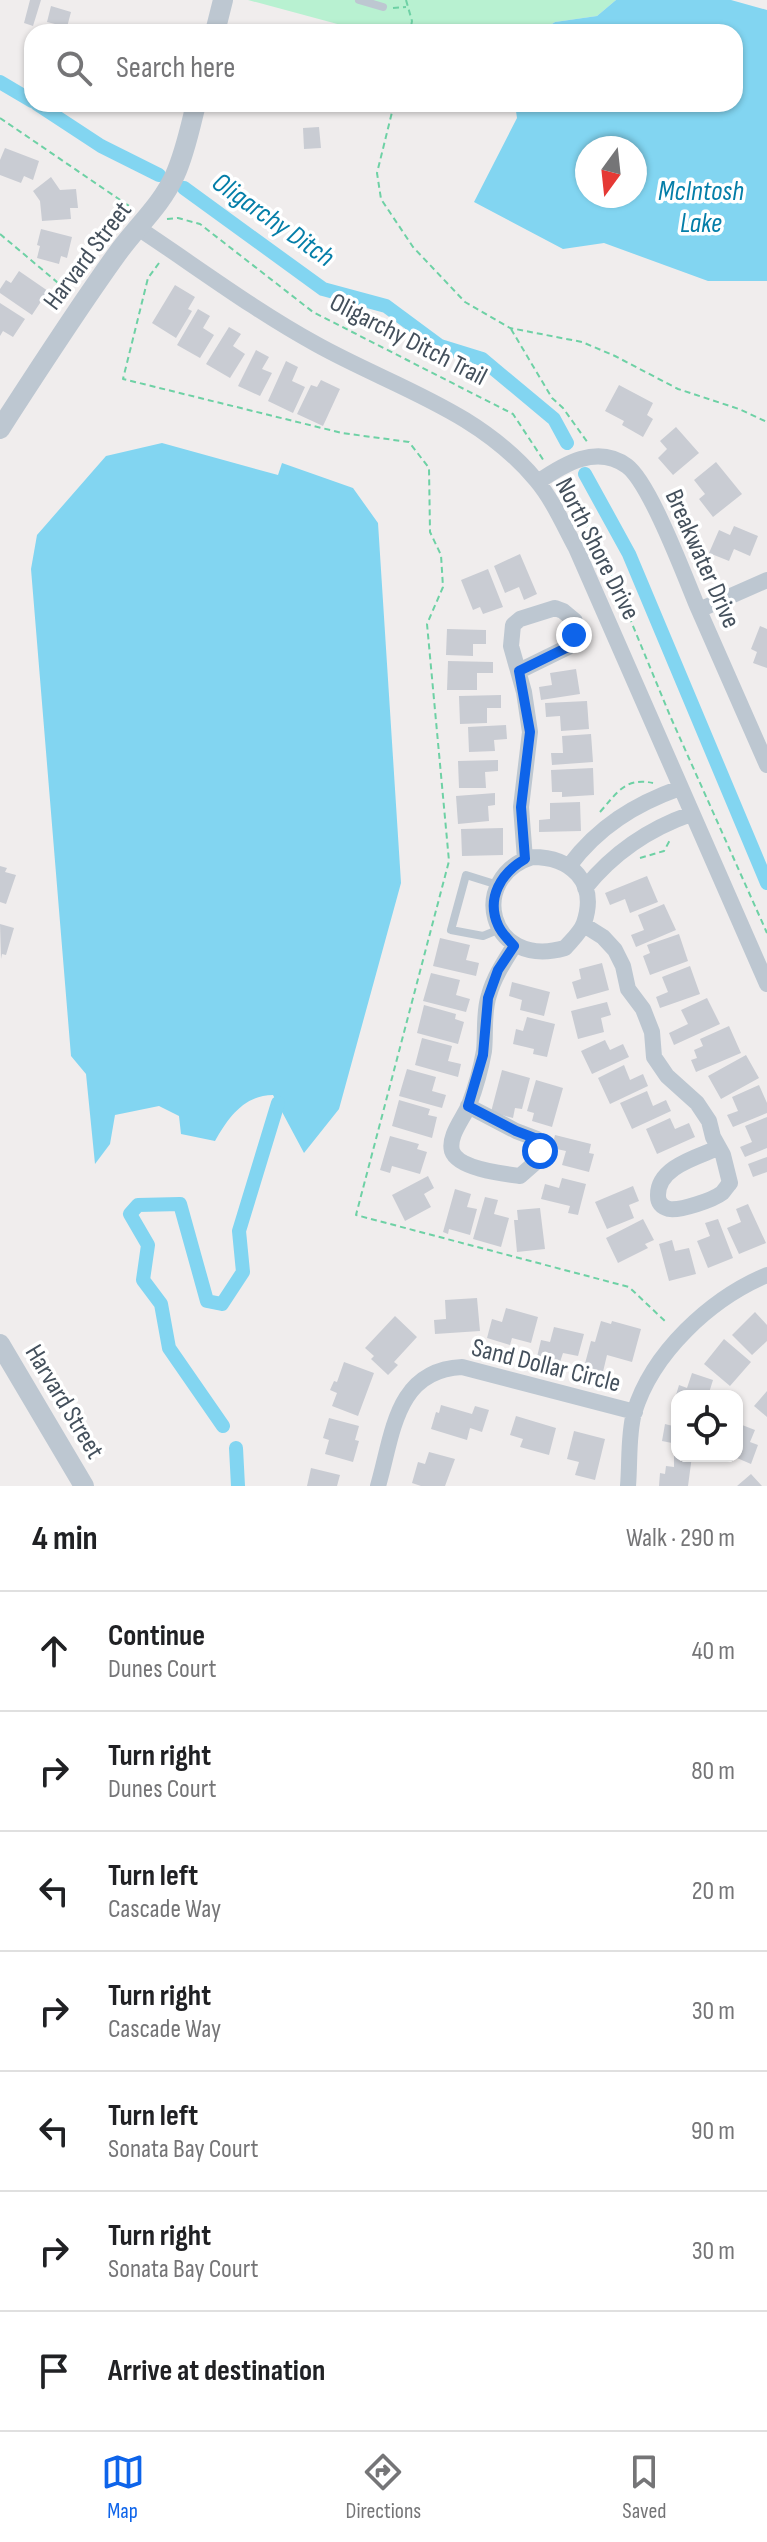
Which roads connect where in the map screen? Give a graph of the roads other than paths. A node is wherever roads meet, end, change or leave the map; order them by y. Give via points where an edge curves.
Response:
1 (223, 0) edge
2 (359, 0) edge
3 (383, 7) dead end
4 (217, 24) edge
5 (194, 112) edge
6 (137, 220) junction
7 (0, 429) edge
8 (538, 482) junction
9 (767, 580) edge
10 (699, 610) junction
11 (519, 671) dead end
12 (767, 765) edge
13 (680, 788) junction
14 (691, 814) junction
15 (525, 859) junction
16 (569, 866) junction
17 (498, 885) junction
18 (585, 888) junction
19 (584, 925) junction
20 (500, 929) junction
21 (514, 946) junction
22 (767, 984) edge
23 (468, 1106) junction
24 (718, 1148) junction
25 (767, 1275) edge
26 (1, 1350) edge
27 (635, 1412) junction
28 (84, 1486) edge
29 (378, 1486) edge
30 (628, 1486) edge

1 - 4 street
2 - 3 lane
5 - 6 street, Harvard Street via 174,178 150,215
6 - 7 street, Harvard Street
6 - 8 street, North Shore Drive via 170,250 272,319 481,428
8 - 10 street, Breakwater Drive via 548,466 593,456 627,466 650,498
8 - 13 street, North Shore Drive via 576,548
9 - 10 street
10 - 12 street, Breakwater Drive
11 - 15 street via 530,732 521,807
13 - 14 street, North Shore Drive
13 - 16 street via 618,817
14 - 18 street via 630,843
14 - 22 street, North Shore Drive
15 - 16 street via 546,857
15 - 17 street
16 - 18 street
17 - 20 street via 493,901
17 - 20 lane via 466,875 451,930 483,936
18 - 19 street
19 - 21 street via 565,948 538,953
19 - 24 street via 615,950 628,989 652,1032 654,1057 697,1103
20 - 21 street
21 - 23 street via 488,998 483,1055
23 - 23 street via 452,1143 458,1159 490,1172 520,1176 531,1168 540,1151 537,1139
24 - 24 street via 669,1172 659,1189 661,1205 679,1209 723,1192 730,1183
25 - 27 street via 707,1311 663,1355
26 - 28 street, Harvard Street
27 - 29 street, Sand Dollar Circle via 462,1367 446,1368 427,1375 402,1402
27 - 30 street

